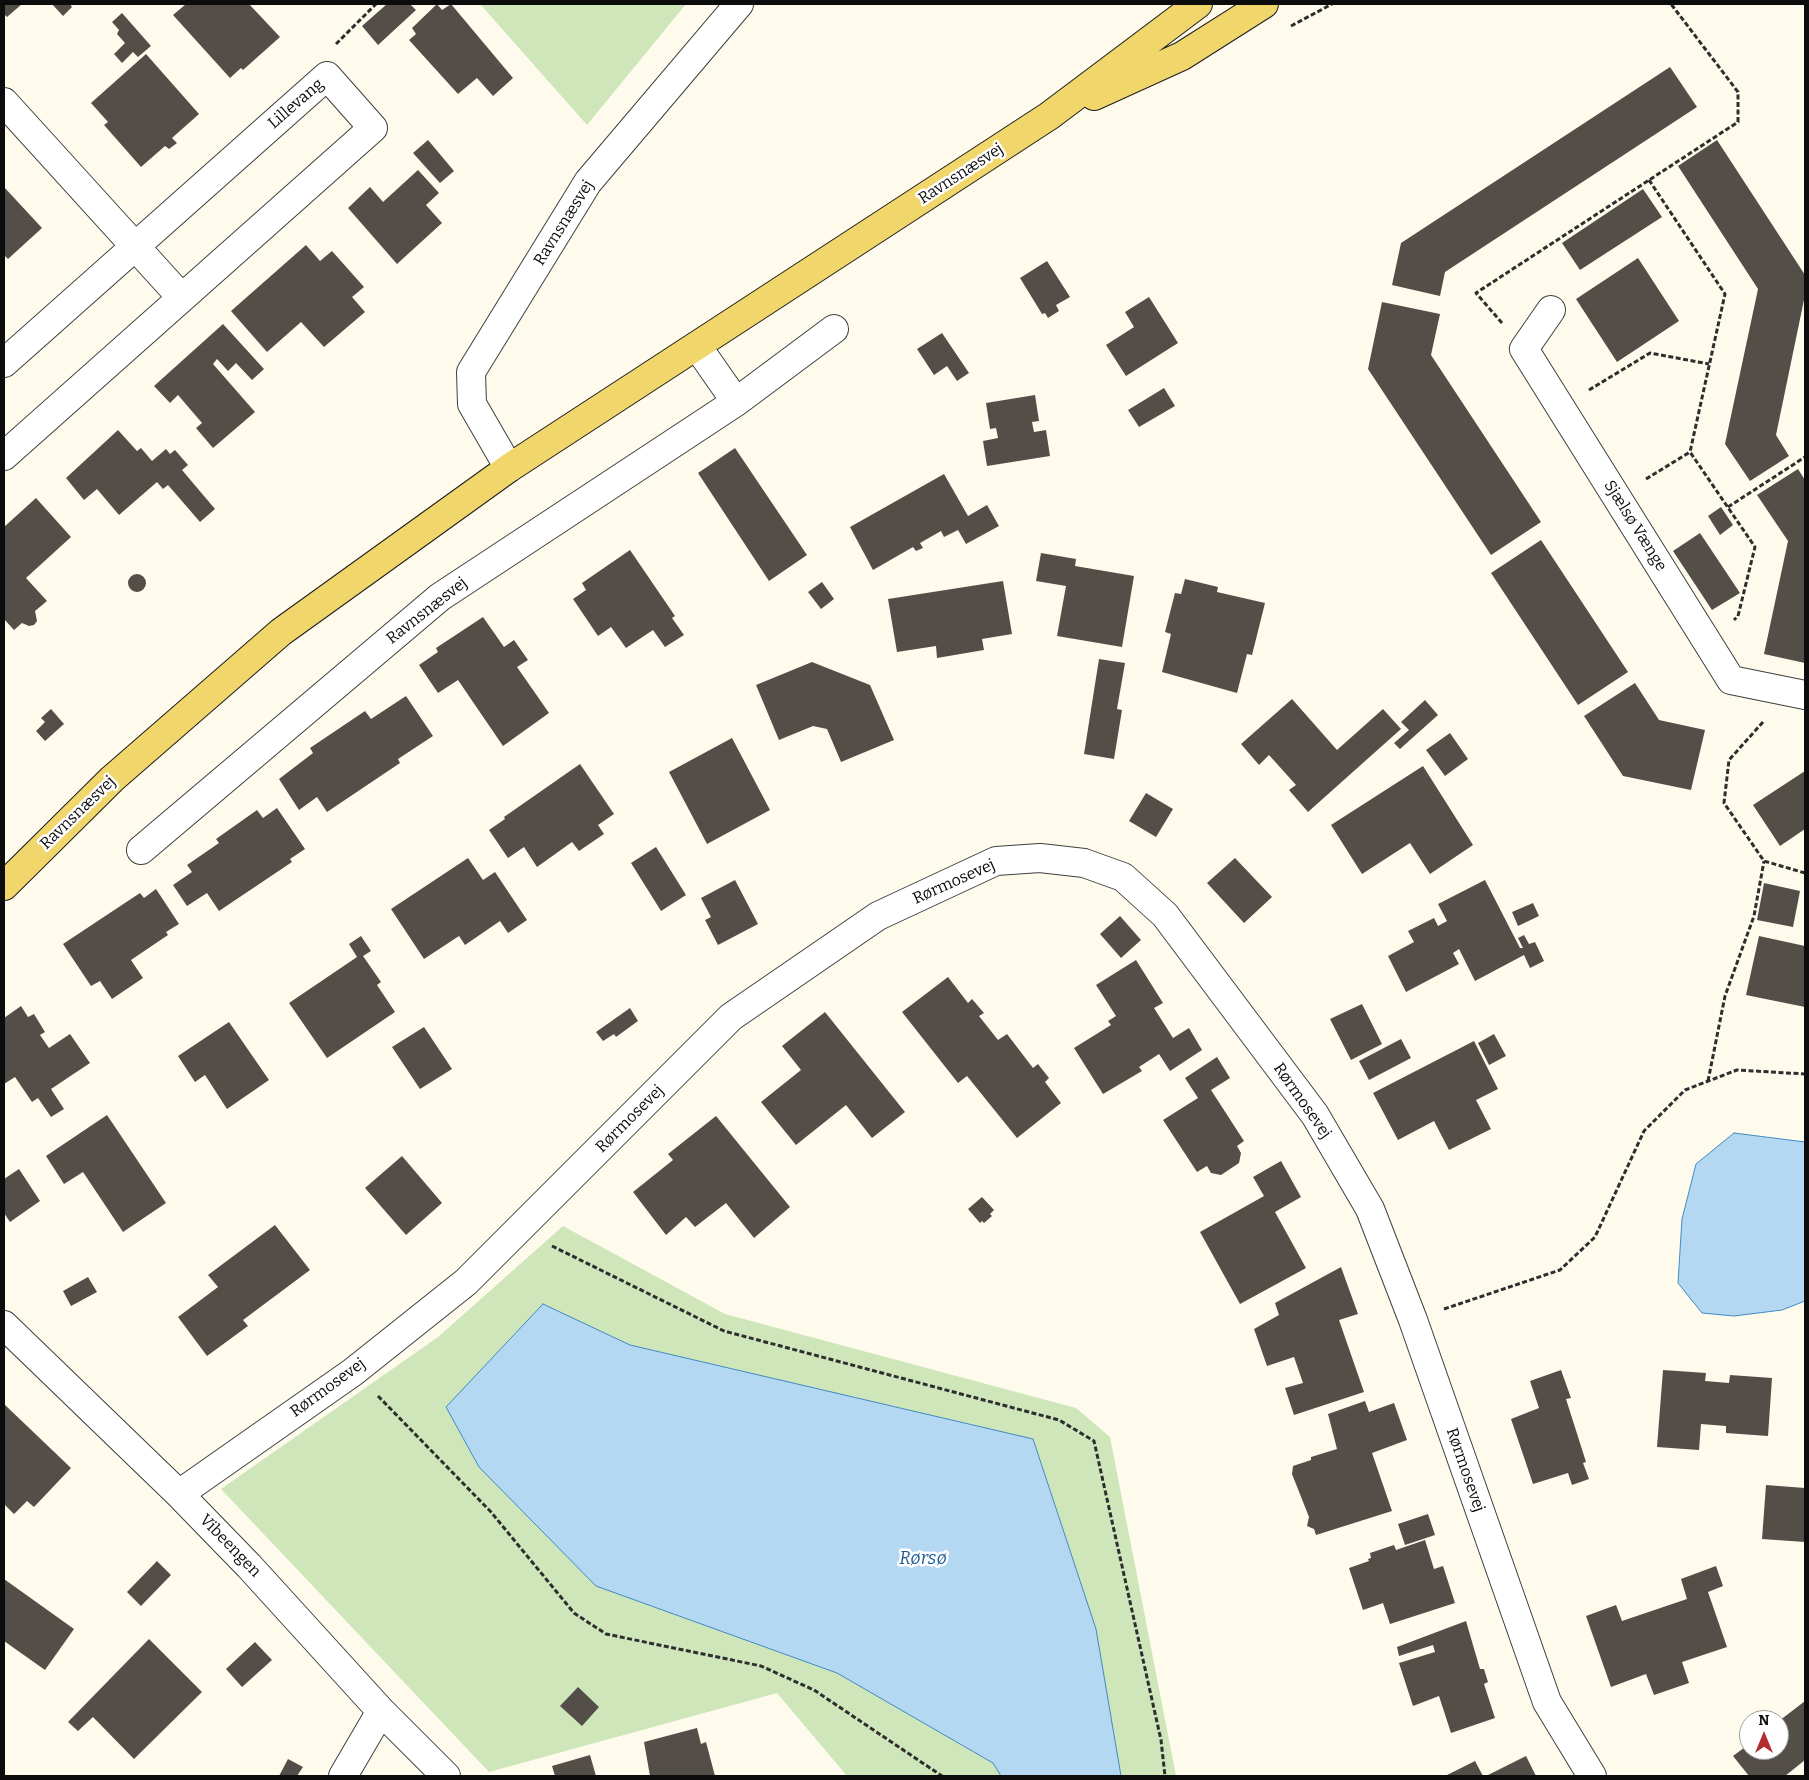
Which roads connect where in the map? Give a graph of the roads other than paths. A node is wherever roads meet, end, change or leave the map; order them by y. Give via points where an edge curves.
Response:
1 (740, 4) edge
2 (1198, 4) edge
3 (1264, 4) edge
4 (4, 102) edge
5 (1050, 116) junction
6 (135, 246) junction
7 (182, 298) junction
8 (1550, 310) dead end
9 (834, 329) dead end
10 (697, 346) junction
11 (4, 363) edge
12 (736, 402) junction
13 (4, 456) edge
14 (509, 468) junction
15 (1798, 694) edge
16 (141, 850) dead end
17 (4, 886) edge
18 (4, 1325) edge
19 (179, 1494) junction
20 (381, 1711) junction
21 (343, 1776) edge
22 (446, 1776) edge
23 (1592, 1776) edge

1 - 14 street, Ravnsnæsvej via 588,182 471,372 472,404
2 - 5 main road, Ravnsnæsvej
3 - 5 main road, Ravnsnæsvej via 1182,56
4 - 6 street
5 - 10 main road, Ravnsnæsvej
6 - 7 street
6 - 7 street, Lillevang via 327,76 373,128
6 - 11 street, Lillevang
7 - 13 street, Lillevang
8 - 15 street, Sjælsø Vænge via 1524,349 1731,680
9 - 12 street, Ravnsnæsvej
10 - 12 street
10 - 14 main road, Ravnsnæsvej
12 - 16 street, Ravnsnæsvej via 440,597
14 - 17 main road, Ravnsnæsvej via 281,632 112,779
18 - 19 street, Vibeengen
19 - 20 street, Vibeengen via 250,1566
19 - 23 street, Rørmosevej via 353,1372 466,1282 731,1017 878,916 996,862 1040,858 1084,863 1123,877 1165,915 1315,1115 1370,1209 1546,1702
20 - 21 street
20 - 22 street, Vibeengen

